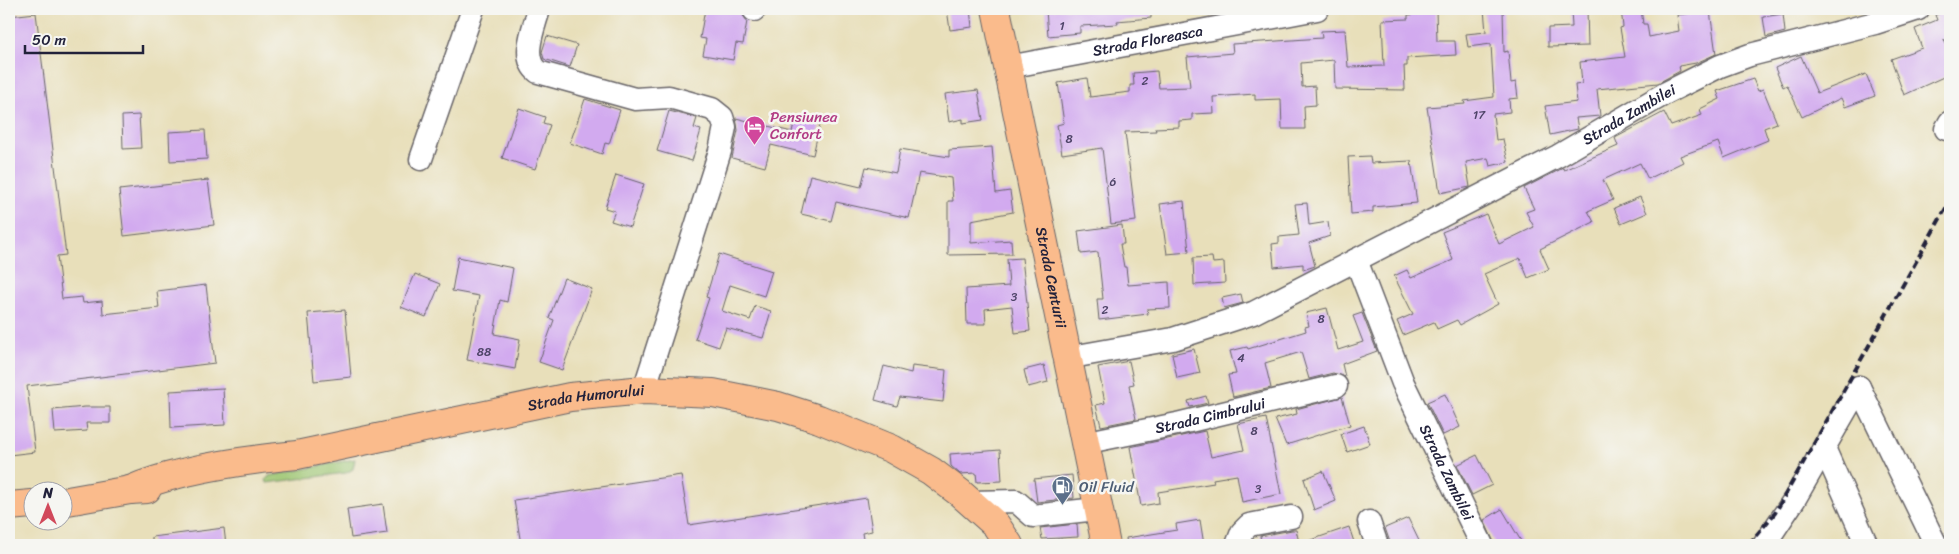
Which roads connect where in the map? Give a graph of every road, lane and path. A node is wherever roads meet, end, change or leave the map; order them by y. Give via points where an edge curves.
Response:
1 (473, 9) edge
2 (539, 9) edge
3 (996, 9) edge
4 (1317, 9) edge
5 (1918, 9) edge
6 (1008, 67) junction
7 (421, 159) dead end
8 (1356, 260) junction
9 (1066, 358) junction
10 (1336, 386) dead end
11 (644, 390) junction
12 (872, 442) junction
13 (1083, 443) junction
14 (1824, 448) junction
15 (72, 500) edge
16 (971, 502) junction
17 (22, 505) edge
18 (9, 506) edge
19 (1097, 509) junction
20 (1291, 517) dead end
21 (1369, 522) dead end
22 (1007, 543) edge
23 (1106, 545) edge
24 (1237, 545) edge
25 (1377, 545) edge
26 (1482, 545) edge
27 (1764, 545) edge
28 (1868, 545) edge
29 (1936, 545) edge

1 - 7 street
2 - 11 street via 528,55 531,66 538,72 635,99 669,96 712,109 722,117 725,127
3 - 6 main road, Strada Centurii
4 - 6 street, Strada Floreasca
5 - 8 street, Strada Zambilei via 1720,66 1666,93 1558,156
6 - 9 main road, Strada Centurii
8 - 9 street, Strada Zambilei via 1274,304 1232,322 1173,339
8 - 26 street, Strada Zambilei via 1403,382
9 - 13 main road, Strada Centurii
10 - 13 street, Strada Cimbrului
11 - 12 main road, Strada Humorului via 742,397 819,420
11 - 15 main road, Strada Humorului via 570,396 297,455 266,468 156,489
12 - 16 main road, Strada Humorului via 892,449 931,472
12 - 22 main road, Strada Humorului
13 - 19 main road, Strada Centurii
14 - 27 street
14 - 28 street
14 - 29 street via 1859,388
16 - 19 street via 1016,501 1033,516
16 - 22 main road, Strada Humorului via 996,525
17 - 18 main road
19 - 23 main road, Strada Centurii
20 - 24 street via 1249,525
21 - 25 street

